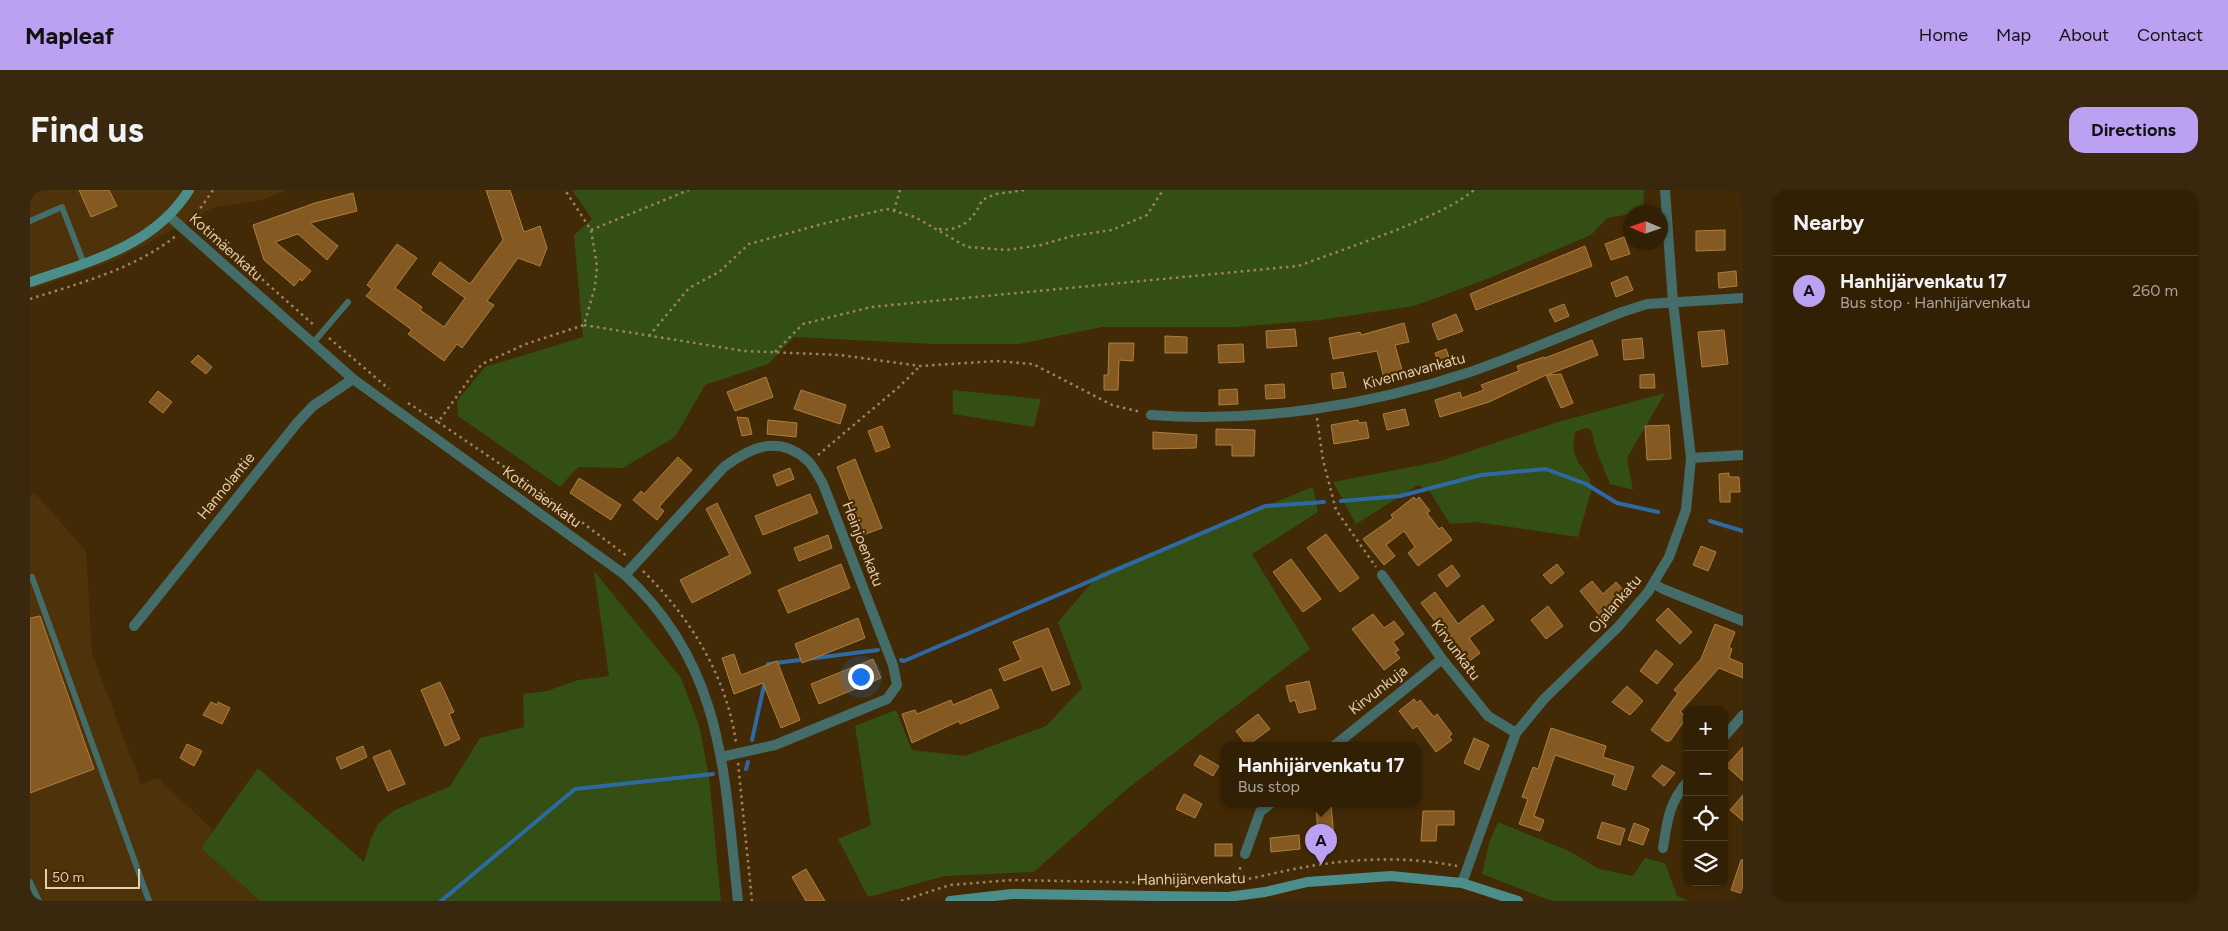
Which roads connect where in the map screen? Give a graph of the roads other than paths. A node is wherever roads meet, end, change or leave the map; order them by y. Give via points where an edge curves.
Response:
1 (189, 190) edge
2 (1665, 190) edge
3 (169, 216) junction
4 (30, 220) edge
5 (84, 264) junction
6 (30, 282) edge
7 (1743, 298) edge
8 (348, 302) dead end
9 (1673, 302) junction
10 (313, 343) junction
11 (353, 378) junction
12 (1151, 415) road end
13 (1743, 455) edge
14 (1690, 458) junction
15 (626, 575) junction
16 (1382, 575) road end
17 (30, 579) edge
18 (1654, 584) junction
19 (1743, 621) edge
20 (134, 626) dead end
21 (1442, 659) junction
22 (1743, 715) edge
23 (1728, 732) edge
24 (1516, 733) junction
25 (1339, 742) edge
26 (721, 757) junction
27 (1683, 786) edge
28 (1266, 807) edge
29 (1663, 848) dead end
30 (1245, 854) road end
31 (30, 882) edge
32 (1462, 883) junction
33 (39, 901) edge
34 (149, 901) edge
35 (738, 901) edge
36 (950, 901) edge
37 (1518, 901) edge

1 - 3 street
2 - 9 street, Ojalankatu
3 - 5 street via 120,250
3 - 10 street, Kotimäenkatu
4 - 5 lane via 62,207
5 - 6 street
7 - 9 street, Kivennavankatu
8 - 10 lane
9 - 12 street, Kivennavankatu via 1647,304 1471,371 1361,401 1247,416
9 - 14 street, Ojalankatu
10 - 11 street, Kotimäenkatu
11 - 15 street, Kotimäenkatu
11 - 20 street, Hannolantie via 313,406 297,424
13 - 14 street
14 - 18 street, Ojalankatu via 1684,517 1669,557
15 - 26 street, Kotimäenkatu via 648,596 691,660 704,691
15 - 26 street, Heinjoenkatu via 724,467 743,453 765,446 781,446 809,462 823,484 893,665 897,685 887,699 775,745
16 - 21 street, Kirvunkatu
17 - 34 lane via 32,577
18 - 19 street
18 - 24 street, Ojalankatu via 1618,627 1544,699
21 - 24 street, Kirvunkatu via 1488,716
21 - 25 street, Kirvunkuja
22 - 23 street
24 - 32 street, Ojalankatu
26 - 35 street, Kotimäenkatu
27 - 29 street via 1675,795 1668,816
28 - 30 street via 1260,812
31 - 33 lane
32 - 36 street, Hanhijärvenkatu via 1391,876 1307,882 1228,897 1012,894
32 - 37 street, Hanhijärvenkatu

